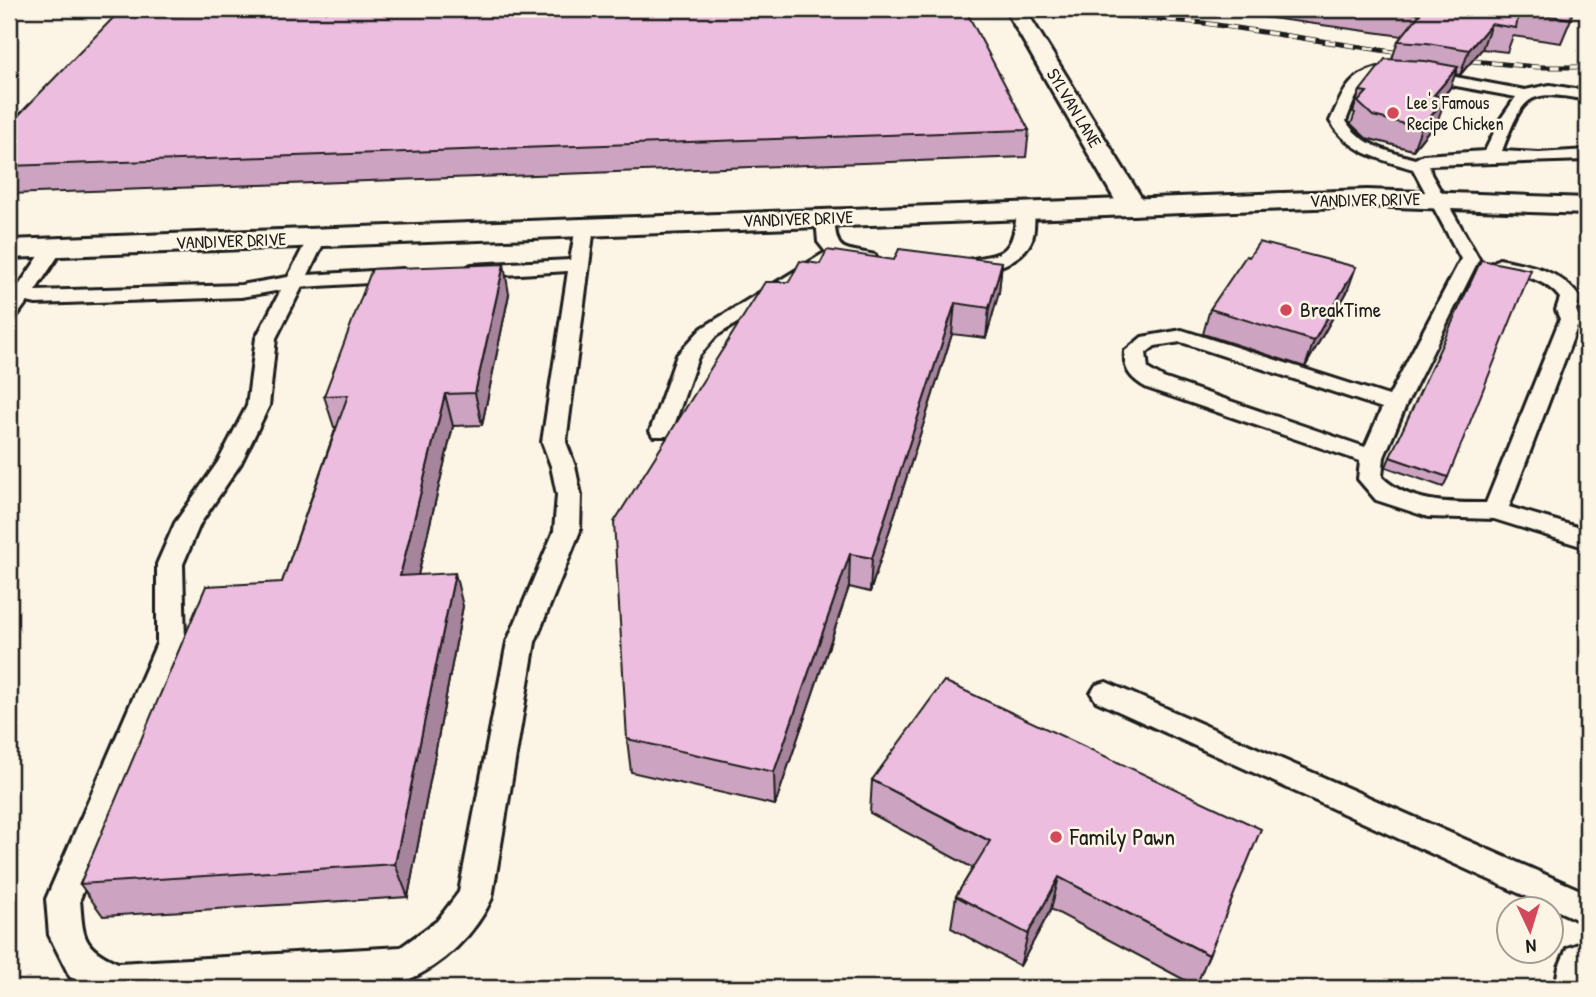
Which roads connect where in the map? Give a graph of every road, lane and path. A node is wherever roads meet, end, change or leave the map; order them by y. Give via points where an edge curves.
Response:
1 (1015, 9) edge
2 (1524, 94) junction
3 (1587, 95) edge
4 (1587, 155) edge
5 (1492, 156) junction
6 (1420, 166) junction
7 (1437, 199) junction
8 (1531, 203) junction
9 (1587, 206) edge
10 (1133, 207) junction
11 (1026, 211) junction
12 (825, 219) junction
13 (585, 227) junction
14 (1587, 231) edge
15 (317, 237) junction
16 (55, 247) junction
17 (9, 249) edge
18 (837, 253) junction
19 (1470, 259) junction
20 (889, 261) edge
21 (578, 265) junction
22 (942, 266) edge
23 (458, 272) edge
24 (418, 274) edge
25 (297, 281) junction
26 (23, 294) junction
27 (9, 313) edge
28 (1578, 321) edge
29 (1395, 405) junction
30 (661, 431) dead end
31 (1372, 457) junction
32 (1494, 511) junction
33 (1587, 539) edge
34 (1106, 693) dead end
35 (1587, 909) edge
36 (1587, 967) edge
37 (1583, 988) edge

1 - 10 main road, SYLVAN LANE
2 - 3 lane via 1543,90
2 - 5 lane
2 - 6 lane via 1399,72 1367,75 1356,85 1338,121 1342,133 1379,153
4 - 5 lane
5 - 6 lane via 1433,158 1423,160
6 - 7 lane
7 - 8 main road, VANDIVER DRIVE
7 - 10 main road, VANDIVER DRIVE
7 - 19 lane
8 - 9 main road, VANDIVER DRIVE
8 - 14 main road
10 - 11 main road, VANDIVER DRIVE
11 - 12 main road, VANDIVER DRIVE
11 - 22 lane via 1023,240 1010,255 986,264
12 - 13 main road, VANDIVER DRIVE
12 - 18 lane via 827,242
13 - 15 main road, VANDIVER DRIVE
13 - 21 lane
15 - 16 main road, VANDIVER DRIVE
15 - 25 lane
16 - 17 main road, VANDIVER DRIVE
16 - 26 lane
18 - 20 lane
18 - 30 lane via 709,332 688,355
19 - 28 lane via 1545,276 1564,288 1570,298 1566,310
19 - 29 lane
21 - 23 lane
21 - 25 lane via 554,442 569,495 567,531 521,642 475,898 449,932 407,963 117,980 83,965 66,935 63,899 171,643 170,564 188,523 229,463 258,406 266,338
24 - 25 lane
25 - 26 lane via 241,291 36,298
26 - 27 lane
28 - 32 lane
29 - 31 lane
29 - 31 lane via 1182,337 1149,341 1136,351 1134,366 1140,376 1155,383
31 - 32 lane via 1370,479 1385,494 1437,511
32 - 33 lane
34 - 35 lane
36 - 37 main road

